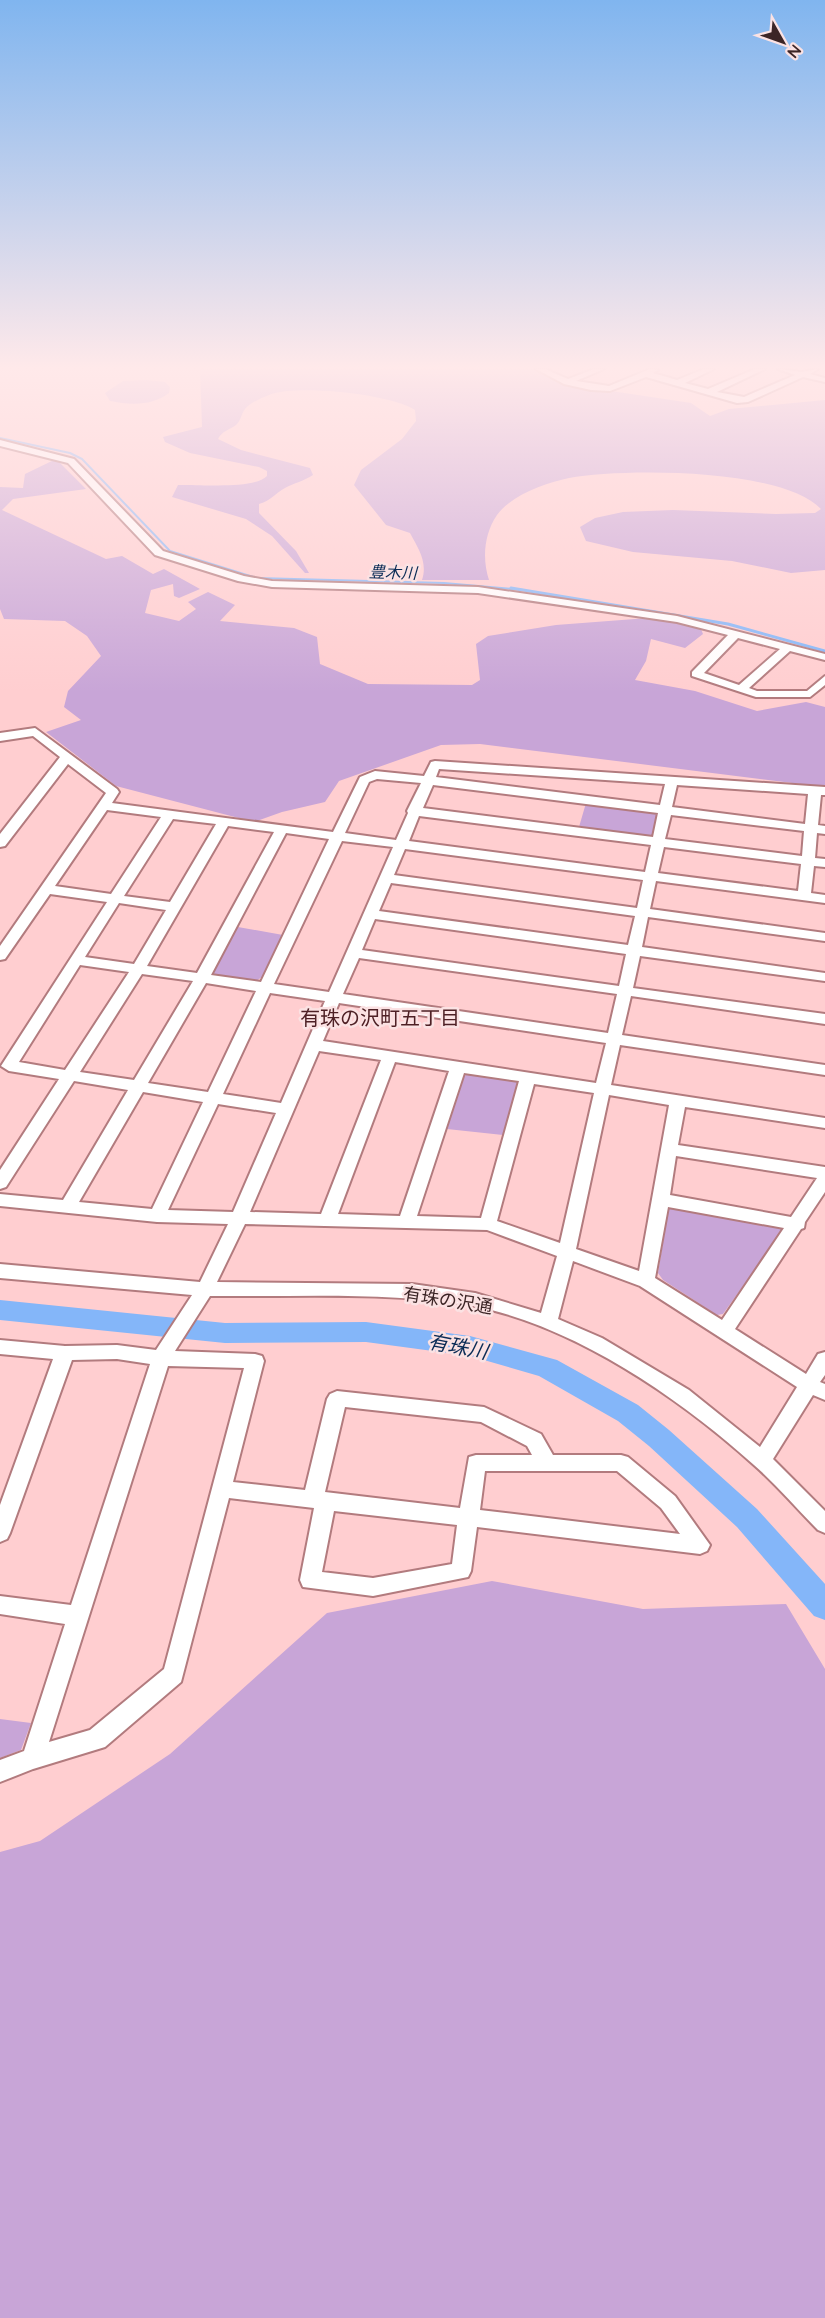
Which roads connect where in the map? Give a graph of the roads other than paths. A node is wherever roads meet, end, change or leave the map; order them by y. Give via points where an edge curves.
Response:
1 (86, 477) edge
2 (737, 633) junction
3 (788, 647) junction
4 (825, 657) edge
5 (825, 679) edge
6 (741, 689) junction
7 (6, 736) edge
8 (0, 749) edge
9 (67, 757) junction
10 (426, 780) junction
11 (672, 780) junction
12 (820, 791) edge
13 (105, 806) junction
14 (664, 810) junction
15 (413, 811) junction
16 (169, 814) junction
17 (224, 822) junction
18 (282, 829) junction
19 (818, 829) edge
20 (339, 836) junction
21 (657, 842) junction
22 (0, 843) edge
23 (400, 844) junction
24 (808, 861) junction
25 (825, 863) edge
26 (649, 876) junction
27 (386, 878) junction
28 (47, 889) junction
29 (804, 896) junction
30 (115, 899) junction
31 (825, 899) edge
32 (174, 907) junction
33 (641, 912) junction
34 (371, 914) junction
35 (825, 937) edge
36 (633, 951) junction
37 (352, 953) junction
38 (0, 956) edge
39 (77, 960) junction
40 (139, 968) junction
41 (825, 977) edge
42 (202, 978) junction
43 (266, 988) junction
44 (623, 990) junction
45 (333, 997) junction
46 (825, 1019) edge
47 (613, 1038) junction
48 (314, 1045) junction
49 (390, 1056) junction
50 (458, 1066) junction
51 (825, 1070) edge
52 (70, 1075) junction
53 (528, 1078) junction
54 (139, 1086) junction
55 (603, 1089) junction
56 (213, 1097) junction
57 (678, 1101) junction
58 (285, 1109) junction
59 (825, 1123) edge
60 (669, 1149) junction
61 (825, 1173) edge
62 (825, 1179) edge
63 (0, 1184) edge
64 (0, 1200) edge
65 (661, 1200) junction
66 (68, 1206) junction
67 (157, 1216) junction
68 (238, 1220) junction
69 (327, 1220) junction
70 (407, 1221) junction
71 (488, 1224) junction
72 (798, 1224) junction
73 (566, 1253) junction
74 (0, 1271) edge
75 (646, 1281) junction
76 (205, 1289) junction
77 (548, 1322) junction
78 (725, 1330) junction
79 (0, 1347) edge
80 (65, 1353) junction
81 (164, 1353) junction
82 (825, 1359) edge
83 (817, 1389) edge
84 (762, 1460) junction
85 (546, 1461) junction
86 (224, 1489) junction
87 (319, 1500) junction
88 (469, 1519) junction
89 (825, 1524) edge
90 (0, 1533) edge
91 (0, 1605) edge
92 (78, 1616) junction
93 (33, 1758) junction
94 (0, 1771) edge

1 - 2 street via 159,553 242,579 272,584 478,590 677,619
2 - 3 street
2 - 6 street via 696,674
3 - 4 street
3 - 6 street
5 - 6 street via 810,694 767,695
7 - 8 street
7 - 9 street via 35,732
9 - 13 street via 113,792
9 - 22 street
10 - 11 street via 435,765
10 - 14 street
10 - 15 street
10 - 20 street via 375,775 364,780
11 - 12 street
11 - 14 street
12 - 19 street
13 - 16 street
13 - 28 street
14 - 19 street
14 - 21 street
15 - 21 street
15 - 23 street
16 - 17 street
16 - 30 street
17 - 18 street
17 - 32 street
18 - 20 street
18 - 42 street
19 - 24 street
20 - 23 street
20 - 43 street
21 - 24 street
21 - 26 street
23 - 26 street
23 - 27 street
24 - 25 street
24 - 29 street
26 - 29 street
26 - 33 street
27 - 33 street
27 - 34 street
28 - 30 street
28 - 38 street
29 - 31 street
30 - 32 street
30 - 39 street
32 - 40 street
33 - 35 street
33 - 36 street
34 - 36 street
34 - 37 street
36 - 41 street
36 - 44 street
37 - 44 street
37 - 45 street
39 - 40 street
39 - 52 street via 9,1066
40 - 42 street
40 - 52 street
42 - 43 street
42 - 54 street
43 - 45 street
43 - 56 street
44 - 46 street
44 - 47 street
45 - 47 street
45 - 48 street
47 - 51 street
47 - 55 street
48 - 49 street
48 - 58 street
49 - 50 street
49 - 69 street
50 - 53 street
50 - 70 street
52 - 54 street
52 - 63 street
53 - 55 street
53 - 71 street
54 - 56 street
54 - 66 street
55 - 57 street
55 - 73 street
56 - 58 street
56 - 67 street
57 - 59 street
57 - 60 street
58 - 68 street
60 - 61 street
60 - 65 street
62 - 72 street
64 - 66 street
65 - 72 street
65 - 75 street
66 - 67 street
67 - 68 street
68 - 69 street
68 - 76 street
69 - 70 street
70 - 71 street
71 - 73 street
72 - 78 street
73 - 75 street
73 - 77 street
74 - 76 street, 有珠の沢通
75 - 78 street
76 - 77 street, 有珠の沢通 via 412,1291 476,1300
76 - 81 street
77 - 84 street, 有珠の沢通 via 595,1343 682,1395
78 - 83 street
79 - 80 street
80 - 81 street
80 - 90 street
81 - 86 street via 255,1361
81 - 92 street
82 - 83 street
83 - 84 street
84 - 89 street, 有珠の沢通
85 - 87 street via 534,1440 484,1415 337,1400
85 - 88 street via 476,1463
85 - 88 street via 621,1463 668,1502 700,1545
86 - 87 street
86 - 93 street via 174,1675 97,1739
87 - 88 street
87 - 88 street via 310,1580 372,1587 461,1570
91 - 92 street
92 - 93 street
93 - 94 street

